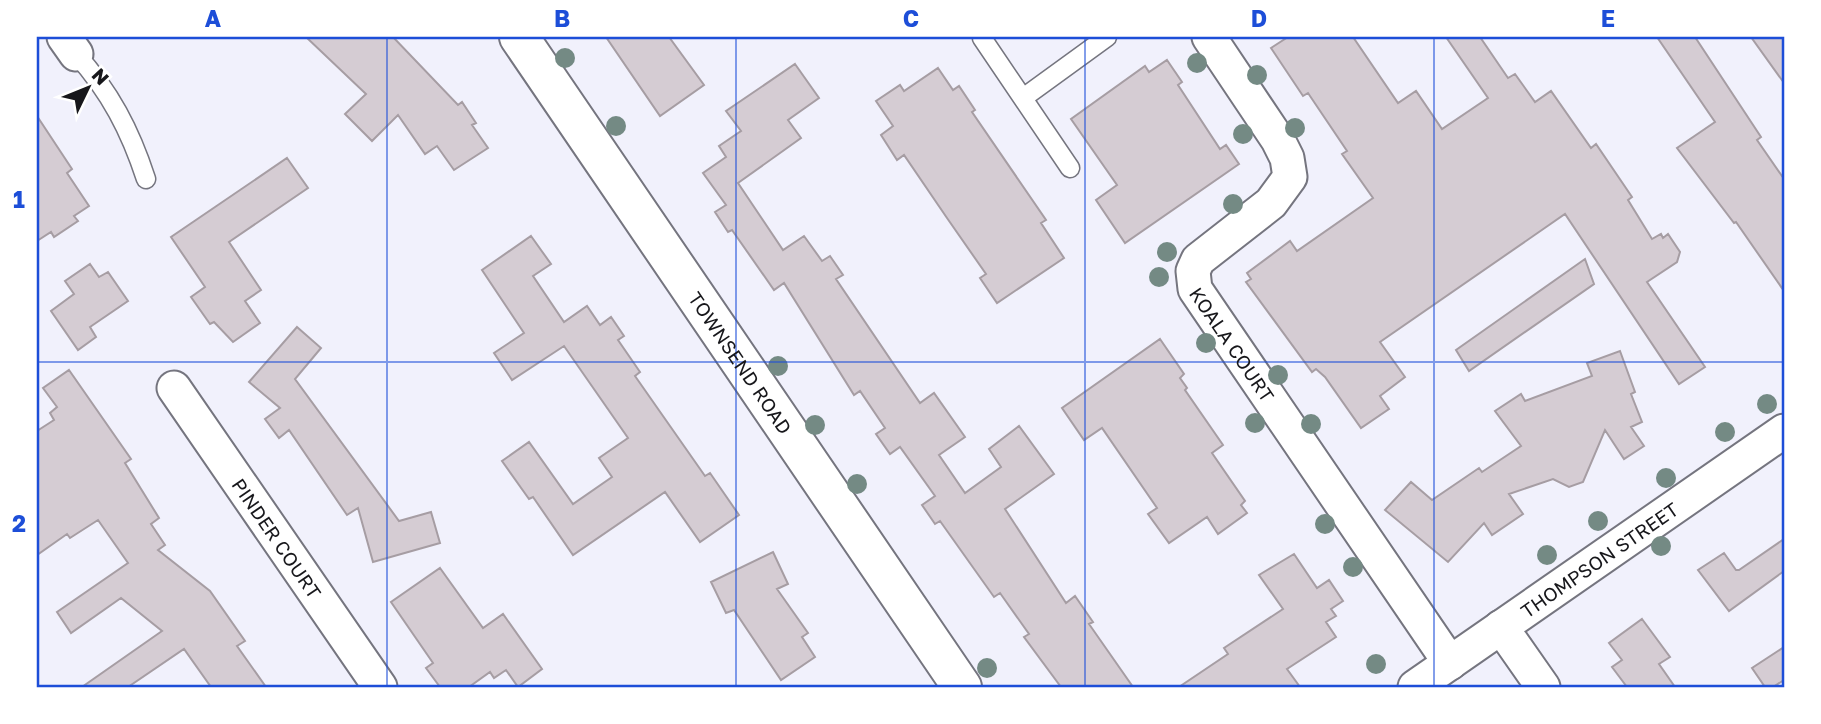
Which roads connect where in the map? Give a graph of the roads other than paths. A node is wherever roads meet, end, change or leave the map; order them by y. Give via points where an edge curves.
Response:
1 (519, 37) edge
2 (1107, 37) edge
3 (1209, 37) edge
4 (982, 38) edge
5 (70, 45) edge
6 (1023, 98) junction
7 (1070, 168) dead end
8 (146, 178) dead end
9 (174, 388) dead end
10 (1784, 431) edge
11 (1501, 627) junction
12 (1450, 663) junction
13 (380, 687) edge
14 (962, 687) edge
15 (1415, 687) edge
16 (1543, 687) edge

1 - 14 main road, TOWNSEND ROAD
2 - 6 lane
3 - 12 street, KOALA COURT via 1278,140 1290,177 1271,202 1198,260 1193,271 1195,289
4 - 6 lane
5 - 8 lane via 125,121
6 - 7 lane
9 - 13 street, PINDER COURT
10 - 11 street, THOMPSON STREET
11 - 12 street, THOMPSON STREET
11 - 16 street
12 - 15 street, THOMPSON STREET

